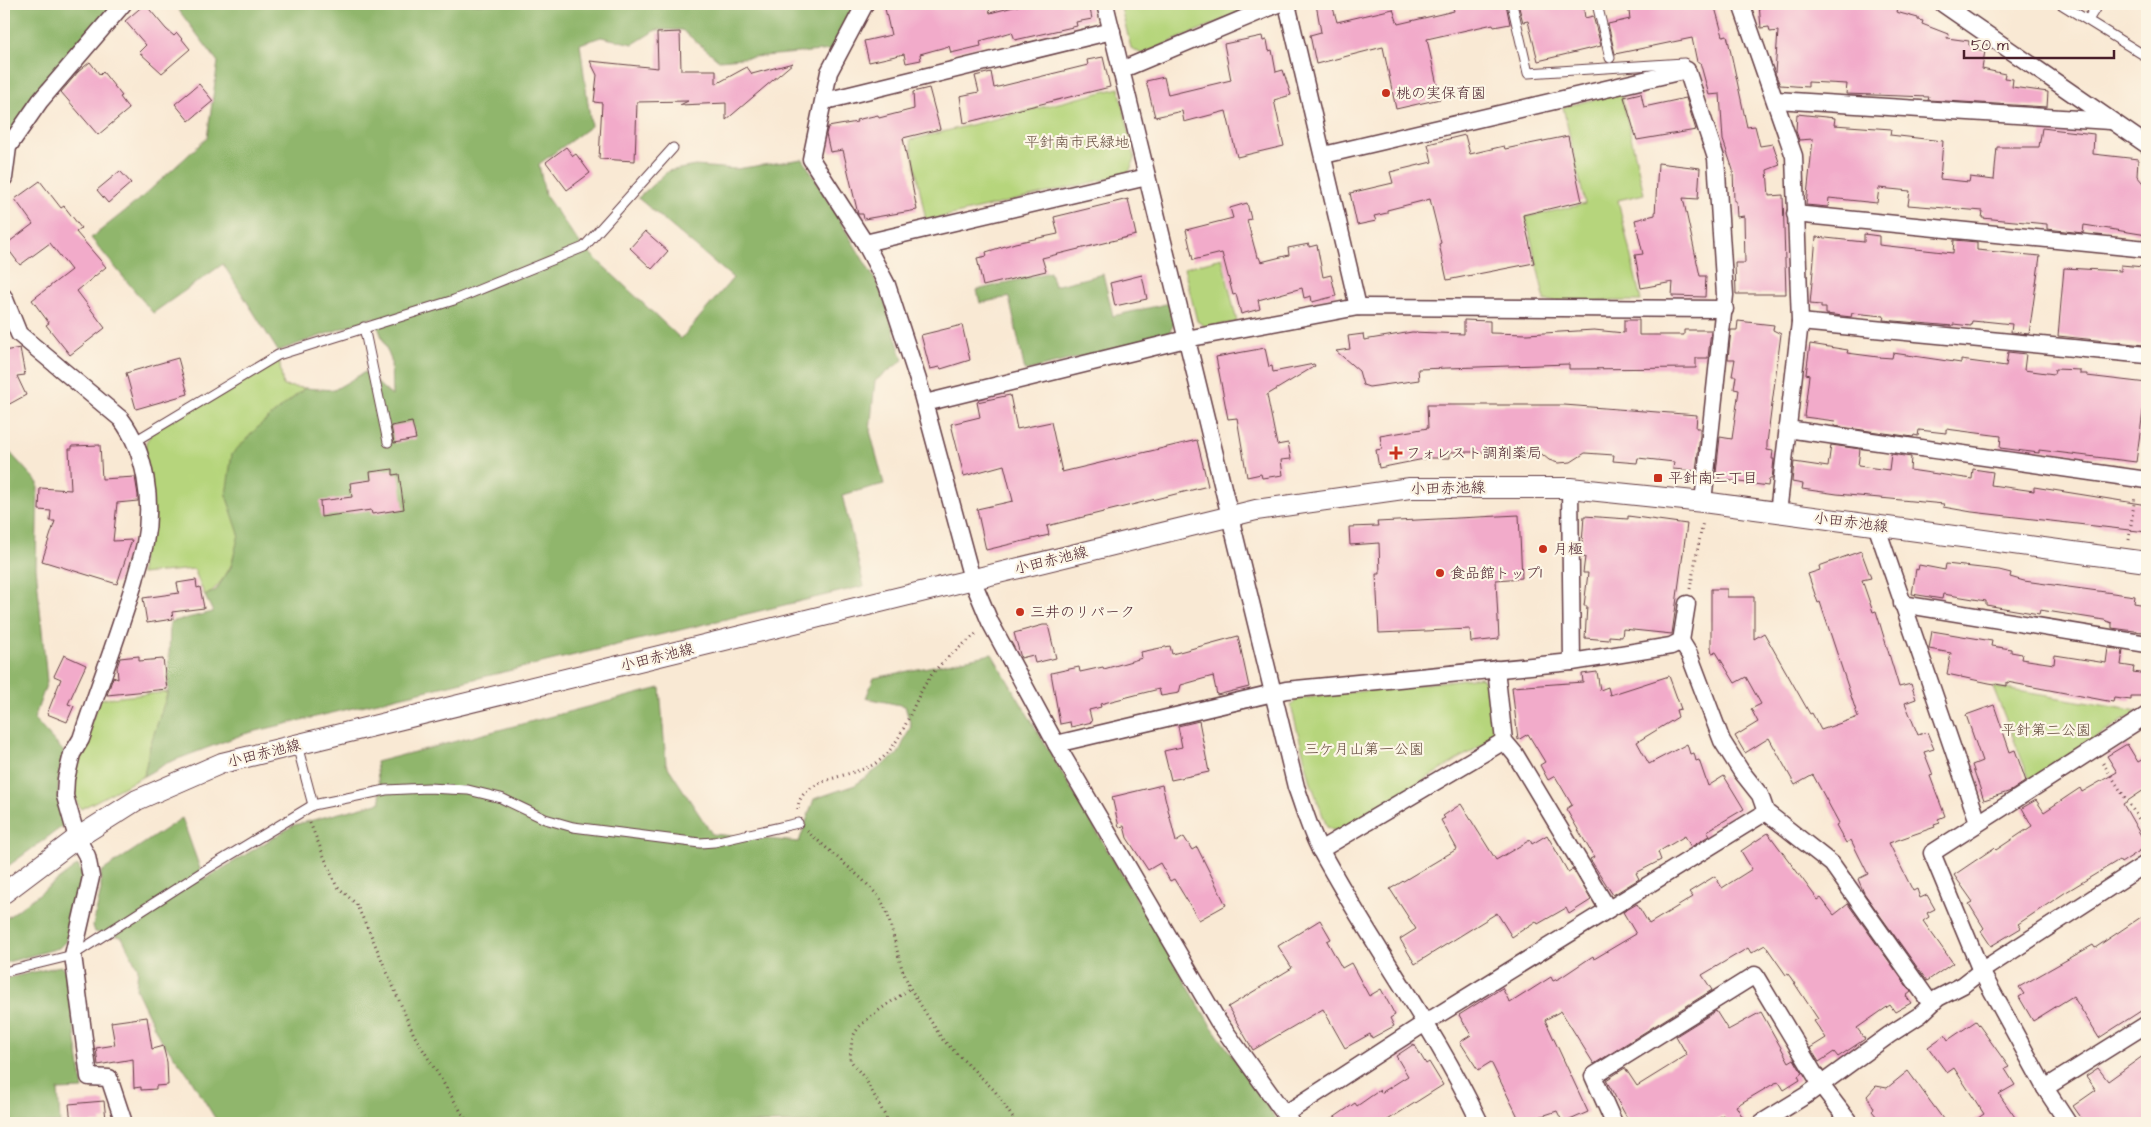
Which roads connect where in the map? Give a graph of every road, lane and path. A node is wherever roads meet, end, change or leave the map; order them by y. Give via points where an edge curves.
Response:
1 (123, 4) edge
2 (866, 4) edge
3 (1105, 4) edge
4 (1278, 4) edge
5 (1287, 4) edge
6 (1512, 4) edge
7 (1597, 4) edge
8 (1741, 4) edge
9 (1943, 4) edge
10 (2061, 4) edge
11 (2098, 4) edge
12 (2088, 20) junction
13 (1112, 31) junction
14 (2147, 57) edge
15 (1610, 58) dead end
16 (1121, 70) junction
17 (1687, 70) junction
18 (1776, 100) junction
19 (825, 101) junction
20 (2110, 121) junction
21 (2147, 145) edge
22 (673, 148) dead end
23 (1324, 154) junction
24 (1147, 176) junction
25 (4, 178) edge
26 (1795, 214) junction
27 (865, 243) junction
28 (2147, 249) edge
29 (4, 297) edge
30 (1358, 307) junction
31 (1725, 309) junction
32 (1800, 322) junction
33 (364, 327) junction
34 (1186, 339) junction
35 (2147, 355) edge
36 (925, 403) junction
37 (1787, 429) junction
38 (135, 441) junction
39 (388, 442) dead end
40 (2142, 479) edge
41 (1570, 488) junction
42 (1703, 511) junction
43 (1778, 513) junction
44 (1229, 517) junction
45 (1876, 525) junction
46 (2127, 559) junction
47 (2147, 562) edge
48 (972, 579) junction
49 (1687, 604) joint
50 (1902, 604) junction
51 (990, 622) junction
52 (1681, 641) junction
53 (2147, 644) edge
54 (1572, 662) junction
55 (1496, 670) junction
56 (1272, 692) junction
57 (2147, 715) edge
58 (1504, 741) junction
59 (1056, 744) junction
60 (297, 745) junction
61 (2094, 749) junction
62 (313, 805) junction
63 (305, 810) junction
64 (1766, 812) junction
65 (1978, 822) junction
66 (798, 823) junction
67 (2147, 832) edge
68 (77, 838) junction
69 (1320, 850) junction
70 (2147, 862) edge
71 (4, 893) edge
72 (1608, 909) junction
73 (73, 955) junction
74 (1981, 971) junction
75 (4, 972) edge
76 (910, 988) junction
77 (1931, 1004) junction
78 (1424, 1023) junction
79 (2147, 1025) edge
80 (1821, 1085) junction
81 (2045, 1088) junction
82 (1288, 1119) edge
83 (124, 1123) edge
84 (468, 1123) edge
85 (889, 1123) edge
86 (1016, 1123) edge
87 (1480, 1123) edge
88 (1614, 1123) edge
89 (1761, 1123) edge
90 (1850, 1123) edge
91 (2068, 1123) edge

1 - 25 street via 34,109 8,147
2 - 19 street via 829,72
3 - 13 street
4 - 16 street
5 - 23 street
6 - 17 lane via 1528,74 1684,63
7 - 15 lane
8 - 18 street
9 - 20 street
10 - 12 lane
11 - 12 lane
12 - 14 lane
13 - 16 street
13 - 19 street
16 - 24 street
17 - 23 street
17 - 31 street via 1716,158
18 - 20 street
18 - 26 street via 1794,156
19 - 27 street via 811,158
20 - 21 street
22 - 33 lane via 584,247 454,300
23 - 30 street
24 - 27 street
24 - 34 street
26 - 28 street
26 - 32 street
27 - 36 street via 887,285
29 - 38 street via 19,334 121,419
30 - 31 street
30 - 34 street
31 - 42 street
32 - 35 street
32 - 37 street
33 - 38 lane via 278,355
33 - 39 lane
34 - 36 street
34 - 44 street
36 - 48 street
37 - 40 street
37 - 43 street
38 - 68 street via 141,457 146,493 146,543 66,779 65,796
40 - 46 path
41 - 42 street, 小田赤池線
41 - 44 street, 小田赤池線 via 1410,488 1256,510
41 - 54 street
42 - 43 street, 小田赤池線
42 - 49 path
43 - 45 street, 小田赤池線
44 - 48 street, 小田赤池線
44 - 56 street
45 - 46 street, 小田赤池線
45 - 50 street
46 - 47 street, 小田赤池線
48 - 51 street
48 - 60 street, 小田赤池線
49 - 52 street
50 - 53 street
50 - 65 street
51 - 59 street
51 - 66 path via 936,669 890,750 877,763 832,778 806,791 798,804
52 - 54 street via 1671,646
52 - 64 street via 1722,741 1760,794
54 - 55 street
55 - 56 street
55 - 58 street
56 - 59 street
56 - 69 street via 1296,788
57 - 61 street
58 - 69 street
58 - 72 street
59 - 82 street via 1218,1021
60 - 62 lane
60 - 68 street, 小田赤池線 via 222,763 137,800
61 - 65 street
61 - 67 path
62 - 63 lane
62 - 66 lane via 386,790 468,790 501,798 545,819 573,827 700,843
63 - 73 lane
63 - 84 path via 336,885 356,904 414,1035
64 - 72 street
64 - 77 street via 1832,864
65 - 74 street via 1932,853
66 - 76 path via 880,898
68 - 71 street, 小田赤池線
68 - 73 street via 87,856 92,877
69 - 78 street
70 - 74 street
72 - 78 street
73 - 75 lane
73 - 83 street via 89,1077 109,1078
74 - 77 street
74 - 81 street
76 - 85 path via 870,1016 854,1033 850,1060 866,1080
76 - 86 path via 942,1039 995,1091
77 - 80 street
78 - 82 street
78 - 87 street via 1461,1083
79 - 81 street
80 - 88 street via 1755,975 1593,1076
80 - 89 street
80 - 90 street
81 - 91 street

